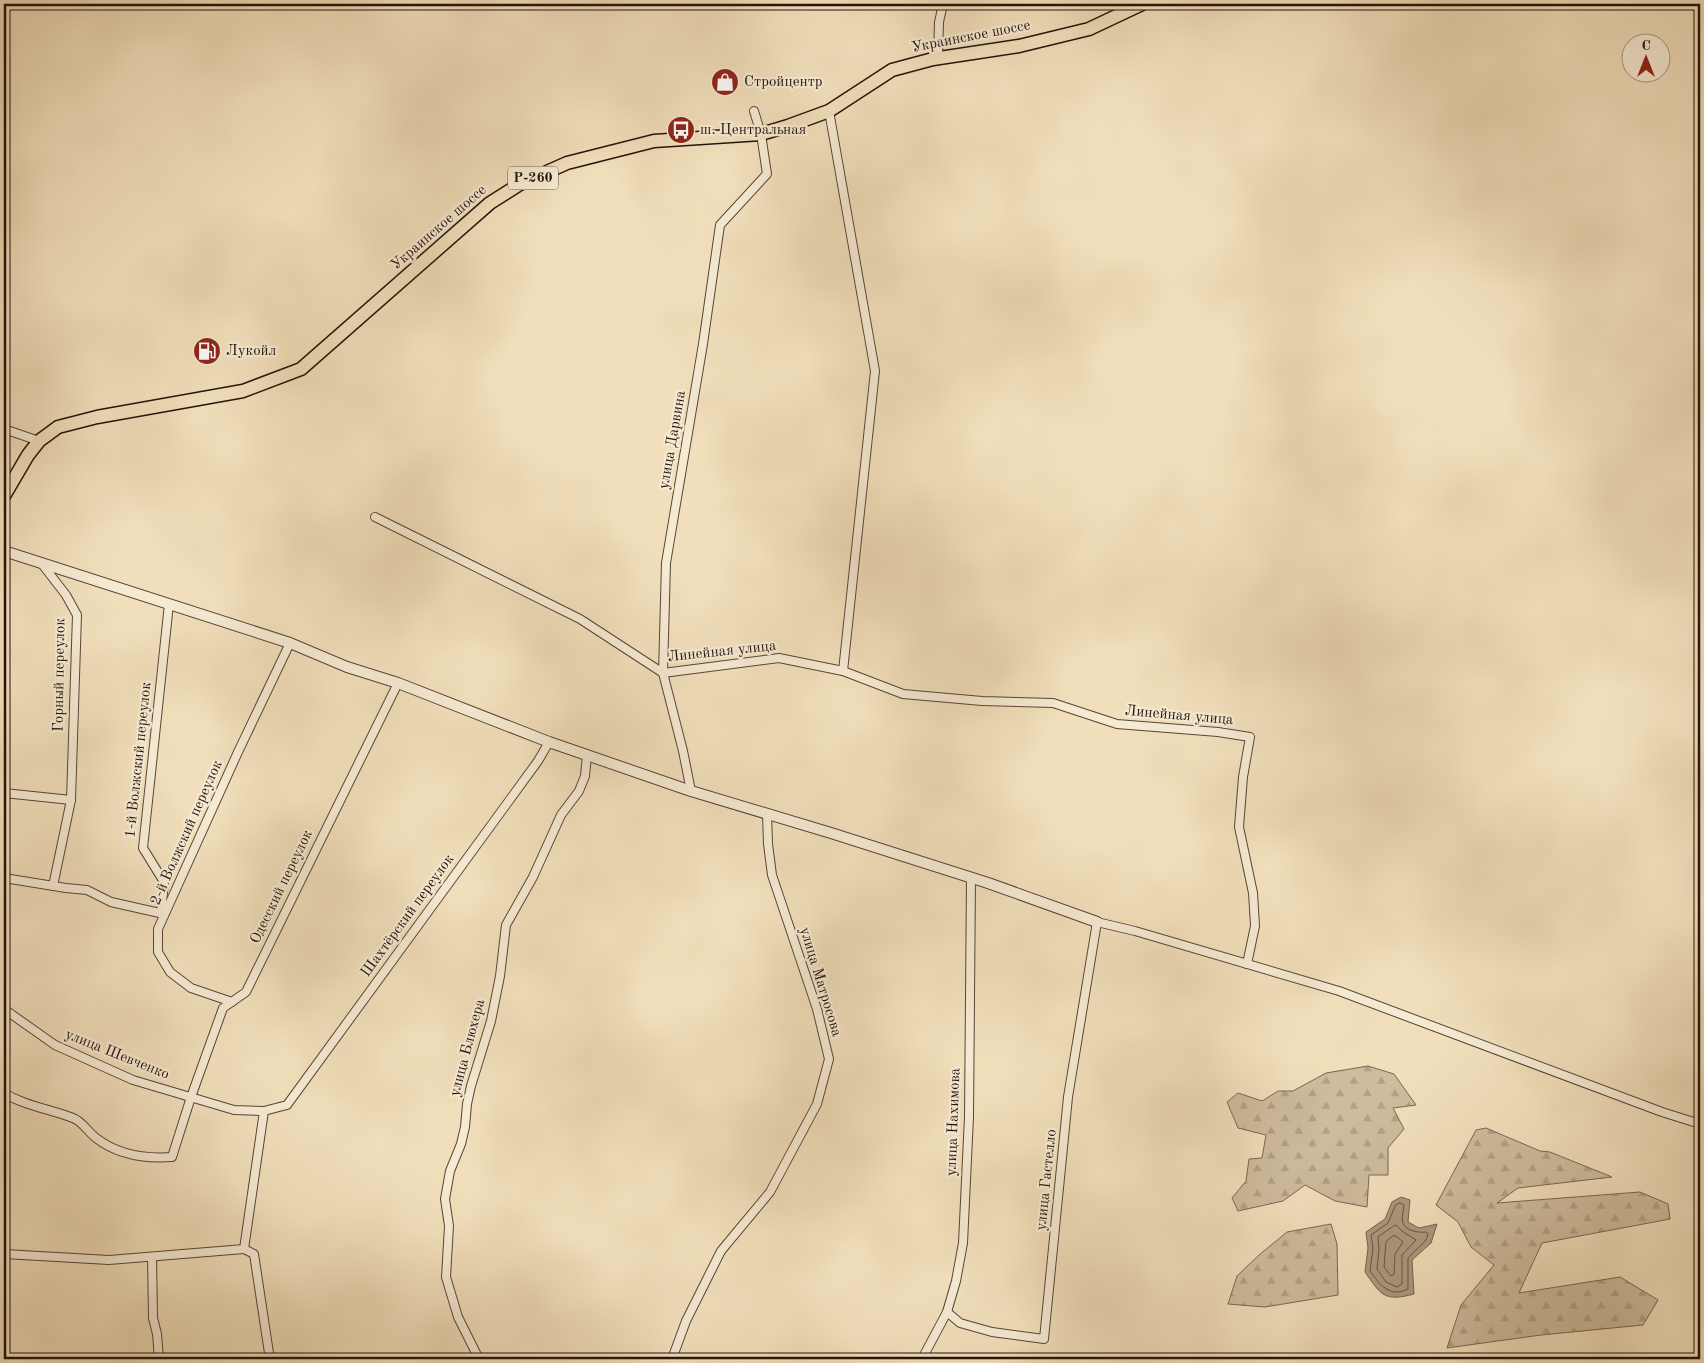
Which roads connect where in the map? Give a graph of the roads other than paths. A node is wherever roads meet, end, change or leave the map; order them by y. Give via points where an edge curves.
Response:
1 (943, 4) edge
2 (1142, 4) edge
3 (938, 58) junction
4 (829, 110) junction
5 (754, 111) dead end
6 (761, 134) junction
7 (4, 429) edge
8 (39, 441) junction
9 (4, 496) edge
10 (375, 517) dead end
11 (4, 551) edge
12 (41, 563) junction
13 (169, 604) junction
14 (290, 643) junction
15 (843, 671) junction
16 (663, 673) junction
17 (398, 683) junction
18 (549, 742) junction
19 (587, 755) junction
20 (690, 791) junction
21 (4, 793) edge
22 (71, 800) junction
23 (767, 814) junction
24 (4, 878) edge
25 (971, 878) junction
26 (52, 886) junction
27 (163, 914) junction
28 (1097, 922) junction
29 (1247, 964) junction
30 (232, 1002) junction
31 (4, 1009) edge
32 (4, 1093) edge
33 (191, 1097) junction
34 (287, 1106) joint
35 (264, 1111) junction
36 (1700, 1124) edge
37 (244, 1249) junction
38 (4, 1254) edge
39 (152, 1257) junction
40 (947, 1312) junction
41 (270, 1358) edge
42 (159, 1359) edge
43 (479, 1359) edge
44 (672, 1359) edge
45 (922, 1359) edge

1 - 3 street
2 - 3 highway, Украинское шоссе / Р-260 via 1089,29 1020,46
3 - 4 highway, Украинское шоссе / Р-260 via 892,70
4 - 6 highway, Украинское шоссе / Р-260
4 - 15 street via 876,371
5 - 6 street, улица Дарвина
6 - 8 highway, Украинское шоссе / Р-260 via 654,141 567,163 520,184 490,203 302,370 243,391 58,427
6 - 16 street, улица Дарвина via 767,174 720,225 666,563
7 - 8 street
8 - 9 highway, Украинское шоссе / Р-260
10 - 16 street, Линейная улица via 580,619
11 - 12 street
12 - 13 street
12 - 22 street, Горный переулок via 77,614
13 - 14 street
13 - 27 street, 1-й Волжский переулок via 143,848 164,882
14 - 17 street via 347,667
14 - 27 street, 2-й Волжский переулок
15 - 16 street, Линейная улица via 779,658
15 - 29 street, Линейная улица via 903,694 1053,703 1118,724 1250,737 1239,827 1253,892 1254,926
16 - 20 street, улица Дарвина
17 - 18 street
17 - 30 street, Одесский переулок via 246,992
18 - 19 street
18 - 34 street, Шахтёрский переулок
19 - 20 street
19 - 43 street, улица Блюхера via 585,776 579,791 561,815 533,877 506,925 491,1021 471,1086 461,1144 450,1171 444,1199 449,1226 446,1277 458,1317
20 - 23 street
21 - 22 street
22 - 26 street, Горный переулок
23 - 25 street
23 - 44 street, улица Матросова via 772,875 817,1009 829,1059 817,1104 770,1192 722,1251 686,1321
24 - 26 street
25 - 28 street
25 - 40 street, улица Нахимова via 970,1117 963,1243
26 - 27 street via 87,890 111,902
27 - 30 street, 2-й Волжский переулок via 158,929 158,952 170,972 192,988
28 - 29 street
28 - 40 street, улица Гастелло via 1068,1097 1044,1339 992,1332 960,1323
29 - 36 street via 1339,991
30 - 33 street, Одесский переулок via 223,1008
31 - 33 street, улица Шевченко via 55,1045 133,1080
32 - 33 street, Одесский переулок via 75,1119 94,1137 115,1150 152,1158 172,1157
33 - 35 street, улица Шевченко via 234,1110
34 - 35 street, улица Шевченко
35 - 37 street
37 - 39 street
37 - 41 street via 254,1254
38 - 39 street via 109,1260
39 - 42 street via 153,1318
40 - 45 street, улица Нахимова

